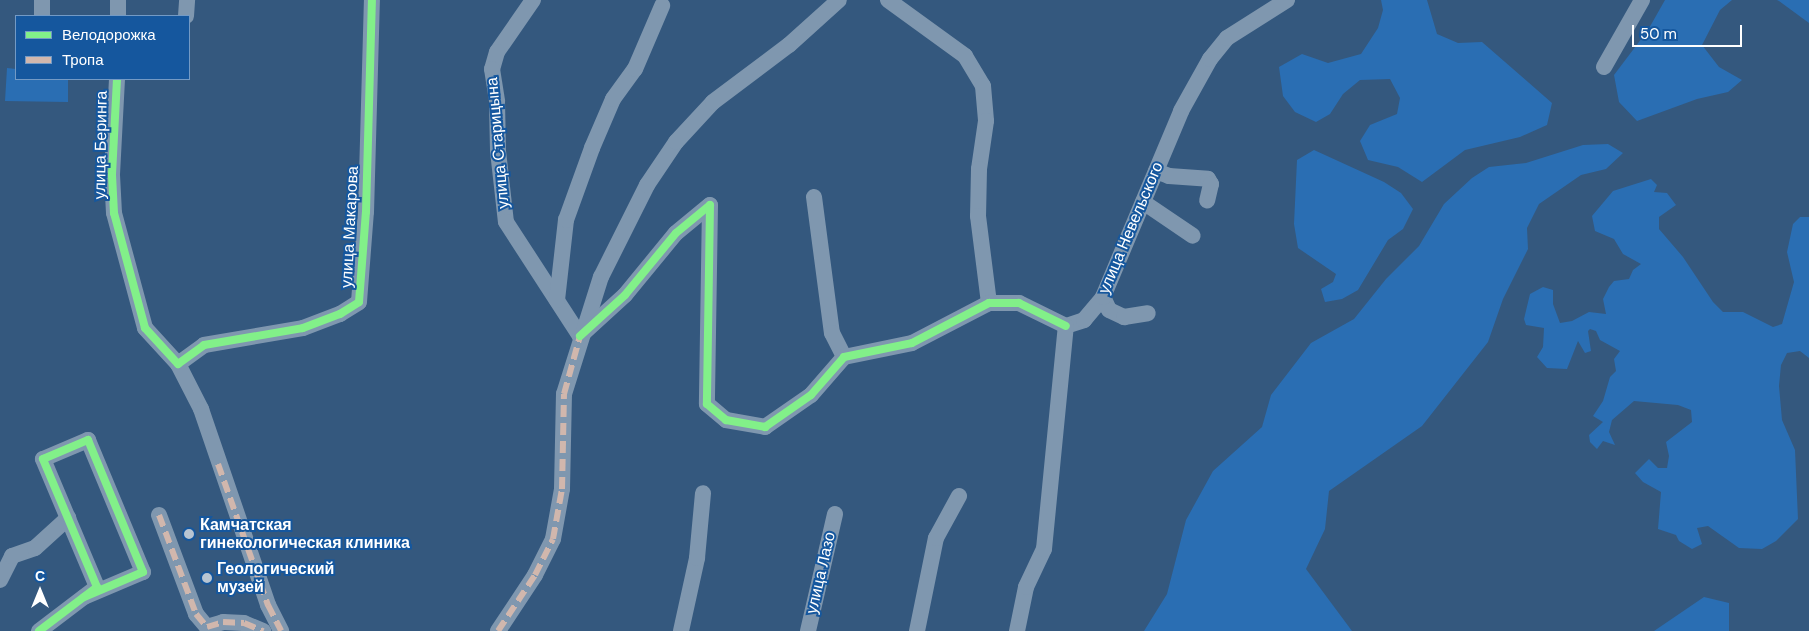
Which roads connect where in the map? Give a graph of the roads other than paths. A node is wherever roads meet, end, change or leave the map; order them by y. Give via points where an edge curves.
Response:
1 (42, 0) edge
2 (118, 0) edge
3 (187, 0) edge
4 (372, 0) edge
5 (533, 0) edge
6 (839, 0) edge
7 (888, 0) edge
8 (1287, 0) edge
9 (1642, 0) edge
10 (662, 6) dead end
11 (42, 15) edge
12 (118, 15) edge
13 (186, 15) edge
14 (1604, 67) dead end
15 (117, 80) edge
16 (1156, 171) junction
17 (814, 197) dead end
18 (1207, 201) dead end
19 (1143, 202) junction
20 (1193, 236) dead end
21 (1103, 297) junction
22 (557, 300) junction
23 (989, 303) junction
24 (1148, 313) dead end
25 (1066, 326) junction
26 (580, 336) junction
27 (844, 357) junction
28 (178, 364) junction
29 (703, 492) dead end
30 (959, 496) dead end
31 (835, 514) dead end
32 (159, 515) dead end
33 (68, 518) junction
34 (0, 580) edge
35 (84, 597) junction
36 (207, 629) edge
37 (39, 631) edge
38 (263, 631) edge
39 (281, 631) edge
40 (498, 631) edge
41 (681, 631) edge
42 (808, 631) edge
43 (917, 631) edge
44 (1017, 631) edge

1 - 11 street
2 - 12 street
3 - 13 street
4 - 28 street, улица Макарова via 366,212 359,302 340,314 303,328 204,346
5 - 22 street, улица Старицына via 497,52 492,69 498,102 498,150 506,222
6 - 26 street via 789,45 713,102 676,142 647,185 602,278
7 - 23 street via 965,56 983,86 986,121 979,169 978,216
8 - 16 street, улица Невельского via 1227,38 1210,59 1181,111
9 - 14 street
10 - 22 street via 635,68 613,99 588,157 566,220
15 - 28 street, улица Беринга via 112,175 114,213 145,328
16 - 18 street via 1169,176 1208,179 1211,184
16 - 19 street, улица Невельского
17 - 27 street via 832,333
19 - 20 street
19 - 21 street, улица Невельского
21 - 24 street via 1109,310 1124,317
21 - 25 street, улица Невельского via 1084,320
22 - 26 street, улица Старицына
23 - 25 street via 1020,303
23 - 27 street via 912,342
25 - 44 street via 1044,548 1026,586
26 - 27 street via 625,295 676,233 710,204 707,404 726,420 764,427 811,395
26 - 40 street via 564,394 562,489 553,539 535,574
28 - 39 street via 200,409 268,605
29 - 41 street via 697,558
30 - 43 street via 936,538
31 - 42 street, улица Лазо
32 - 36 street via 196,614
33 - 34 street via 35,548 12,556
33 - 35 street via 97,587
33 - 35 street via 43,459 88,440 143,572
35 - 37 street
36 - 38 street via 223,622 244,623

